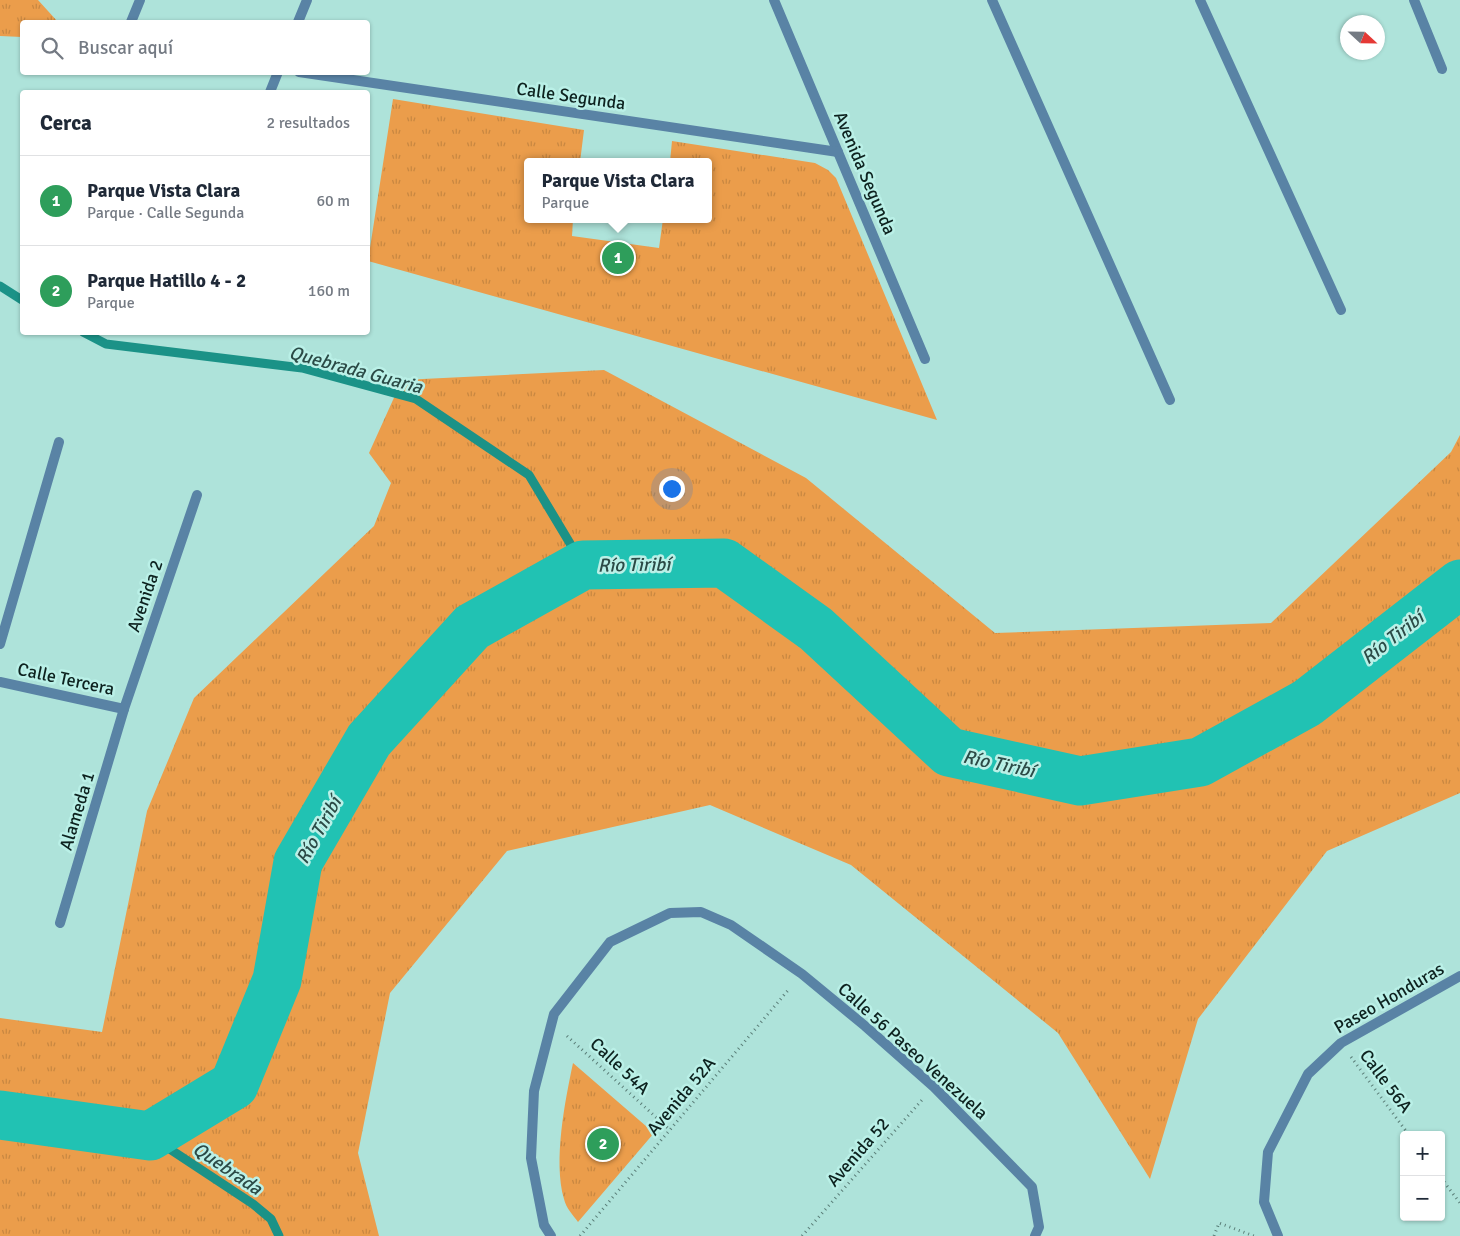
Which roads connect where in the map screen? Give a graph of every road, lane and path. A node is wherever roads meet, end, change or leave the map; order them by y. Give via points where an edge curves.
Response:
1 (140, 0) edge
2 (307, 0) edge
3 (774, 0) edge
4 (992, 0) edge
5 (1200, 0) edge
6 (1414, 0) edge
7 (132, 20) edge
8 (299, 20) edge
9 (1442, 69) dead end
10 (277, 75) edge
11 (320, 75) edge
12 (271, 90) edge
13 (838, 152) junction
14 (1341, 310) dead end
15 (925, 359) dead end
16 (1170, 400) dead end
17 (60, 442) dead end
18 (197, 494) dead end
19 (0, 644) edge
20 (0, 682) edge
21 (124, 708) junction
22 (60, 923) dead end
23 (802, 974) junction
24 (1460, 976) edge
25 (552, 1022) junction
26 (1341, 1043) junction
27 (934, 1086) junction
28 (670, 1130) junction
29 (1406, 1131) edge
30 (1445, 1183) edge
31 (1460, 1203) edge
32 (1037, 1231) edge
33 (551, 1236) edge
34 (580, 1236) edge
35 (802, 1236) edge
36 (1214, 1236) edge
37 (1254, 1236) edge
38 (1278, 1236) edge

1 - 7 street
2 - 8 street
3 - 13 street, Avenida Segunda
4 - 16 street
5 - 14 street
6 - 9 street
10 - 12 street
11 - 13 street, Calle Segunda
13 - 15 street, Avenida Segunda
17 - 19 street
18 - 21 street, Avenida 2
20 - 21 street, Calle Tercera
21 - 22 street, Alameda 1
23 - 25 street, Calle 56 Paseo Venezuela via 731,925 701,912 670,913 610,942 554,1014
23 - 27 street, Calle 56 Paseo Venezuela
23 - 28 path, Avenida 52A
24 - 26 street, Paseo Honduras
25 - 28 path, Calle 54A
25 - 33 street, Calle 56 Paseo Venezuela via 534,1091 531,1158 544,1225
26 - 29 path, Calle 56A
26 - 38 street, Paseo Honduras via 1308,1074 1268,1152 1264,1202
27 - 32 street, Calle 56 Paseo Venezuela via 1032,1187
27 - 35 path, Avenida 52
28 - 34 path, Avenida 52A
30 - 31 path
36 - 37 path via 1219,1223

